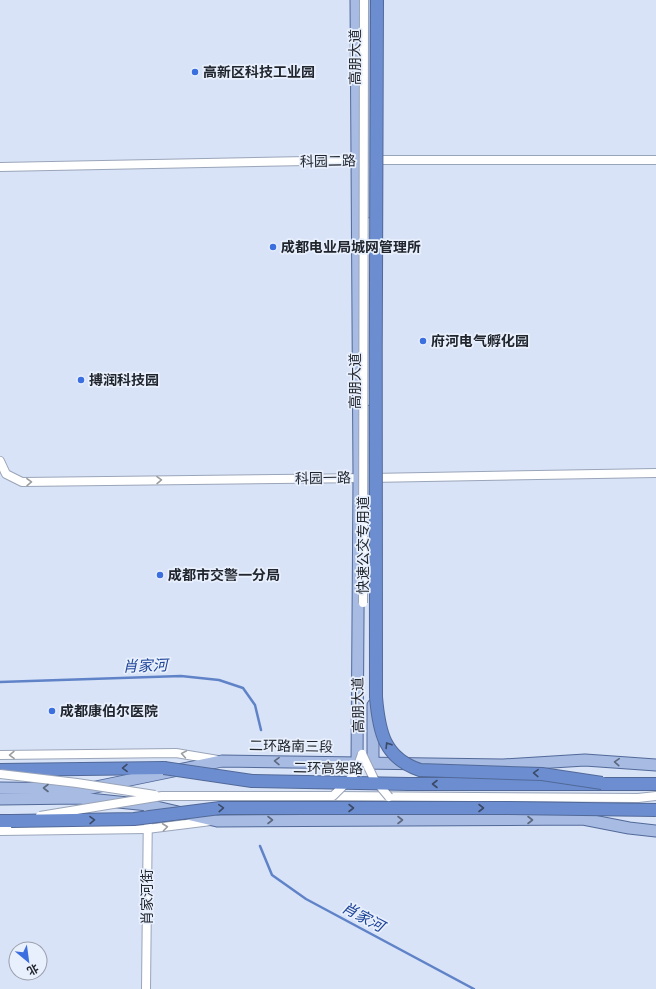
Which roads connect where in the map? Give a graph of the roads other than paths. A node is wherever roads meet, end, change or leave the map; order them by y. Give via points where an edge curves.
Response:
1 (356, 0) edge
2 (364, 0) edge
3 (370, 0) edge
4 (377, 0) edge
5 (358, 160) junction
6 (370, 160) junction
7 (656, 160) edge
8 (0, 167) edge
9 (0, 461) edge
10 (656, 473) edge
11 (364, 478) junction
12 (0, 755) edge
13 (360, 758) junction
14 (222, 761) junction
15 (373, 762) junction
16 (656, 764) edge
17 (0, 770) edge
18 (0, 774) edge
19 (602, 783) junction
20 (656, 784) edge
21 (0, 788) edge
22 (162, 796) junction
23 (332, 796) junction
24 (656, 796) edge
25 (389, 797) junction
26 (0, 799) edge
27 (656, 802) edge
28 (641, 803) junction
29 (148, 805) junction
30 (656, 810) edge
31 (656, 816) edge
32 (6, 821) edge
33 (217, 821) junction
34 (147, 829) junction
35 (656, 830) edge
36 (0, 831) edge
37 (146, 989) edge

1 - 5 main road, 高朋大道
2 - 13 street, 快速公交专用道, bridge
3 - 6 main road, 高朋大道
19 -> 4 highway, bridge via 542,774 420,770 408,766 397,758 383,736 376,697
5 - 6 street, 科园二路
5 - 8 street, 科园二路
5 - 11 main road, 高朋大道
6 - 7 street, 科园二路
6 - 11 main road, 高朋大道
9 -> 11 street, 科园一路 via 6,474 22,482
10 - 11 street, 科园一路
11 - 13 main road, 高朋大道
11 - 15 main road, 高朋大道
14 -> 12 street via 176,753
13 -> 14 main road, 二环路南三段
13 - 15 main road, 二环路南三段
13 - 23 street, bridge via 351,778
13 - 25 street, bridge
14 -> 21 main road, 二环路南三段 via 86,788
16 -> 15 main road, 二环路南三段 via 585,760 503,765
19 -> 17 highway, 二环高架路, bridge via 368,784 252,781 164,768
18 - 22 street, bridge
19 - 20 highway, 二环高架路
22 - 23 street, bridge
22 - 32 street, bridge
23 - 25 street
24 - 28 street
25 - 28 street
26 - 29 main road via 79,798
27 - 28 street
28 - 30 highway, bridge
28 - 31 highway, bridge
32 -> 28 highway, bridge via 134,819 220,808
29 - 33 main road
29 - 34 street, 肖家河街
34 -> 33 street
33 -> 35 main road via 583,820
34 - 36 street
34 - 37 street, 肖家河街

